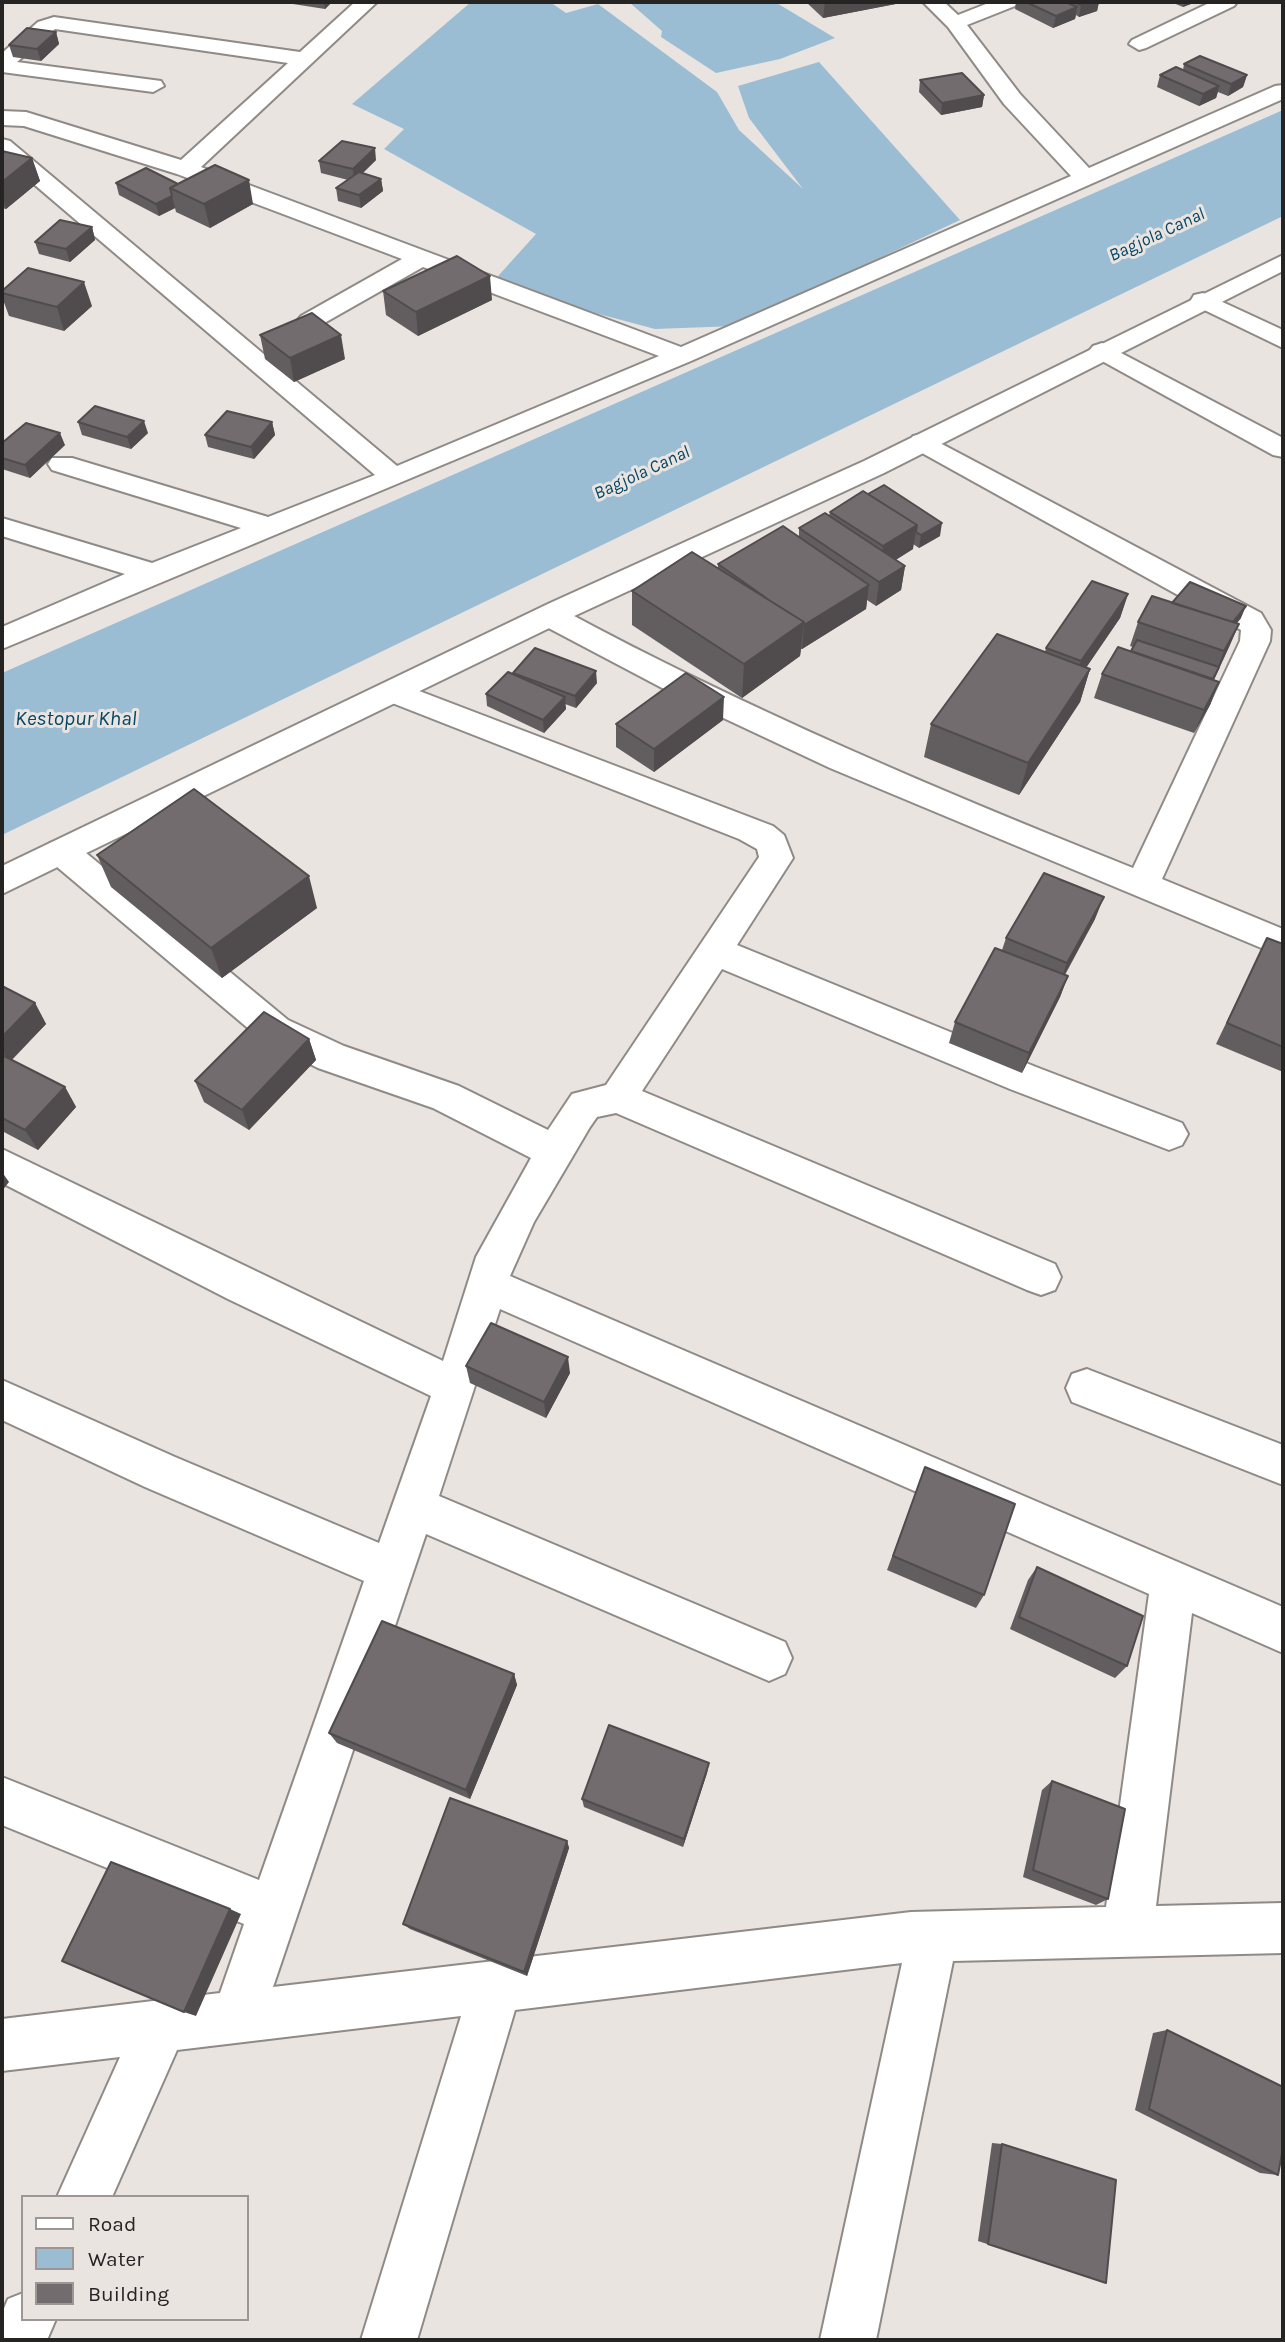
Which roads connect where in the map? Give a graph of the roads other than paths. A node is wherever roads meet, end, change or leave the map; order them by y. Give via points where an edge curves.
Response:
1 (367, 2) edge
2 (933, 2) edge
3 (1008, 2) edge
4 (1227, 2) edge
5 (955, 23) junction
6 (1139, 44) dead end
7 (305, 59) junction
8 (4, 60) edge
9 (153, 86) dead end
10 (1283, 91) edge
11 (2, 118) edge
12 (2, 146) edge
13 (185, 169) junction
14 (1084, 177) junction
15 (421, 258) junction
16 (1283, 262) edge
17 (1203, 300) junction
18 (310, 321) edge
19 (1283, 340) edge
20 (1102, 351) junction
21 (682, 356) junction
22 (923, 442) junction
23 (1283, 449) edge
24 (62, 464) dead end
25 (394, 477) junction
26 (2, 527) edge
27 (270, 527) junction
28 (153, 573) junction
29 (550, 616) junction
30 (2, 639) edge
31 (393, 692) junction
32 (62, 852) junction
33 (2, 881) edge
34 (1142, 885) junction
35 (1283, 944) edge
36 (715, 951) junction
37 (618, 1097) junction
38 (1169, 1134) dead end
39 (555, 1152) junction
40 (2, 1165) edge
41 (1041, 1278) dead end
42 (488, 1285) junction
43 (456, 1387) junction
44 (1087, 1388) dead end
45 (2, 1399) edge
46 (1283, 1465) edge
47 (414, 1507) junction
48 (391, 1570) junction
49 (1173, 1584) junction
50 (1283, 1630) edge
51 (769, 1658) dead end
52 (2, 1801) edge
53 (274, 1911) junction
54 (1283, 1928) edge
55 (1128, 1931) junction
56 (933, 1936) junction
57 (496, 1987) junction
58 (237, 2018) junction
59 (161, 2026) junction
60 (2, 2045) edge
61 (85, 2195) edge
62 (27, 2321) edge
63 (19, 2340) edge
64 (389, 2340) edge
65 (848, 2340) edge

1 - 7 street
2 - 5 street
3 - 5 street
4 - 6 street
5 - 14 street via 1012,100
7 - 8 street via 54,23
7 - 13 street
8 - 9 street
10 - 14 street
11 - 13 street via 26,119
12 - 25 street
13 - 15 street
14 - 21 street
15 - 18 street
15 - 21 street
16 - 17 street
17 - 19 street
17 - 20 street
20 - 22 street
20 - 23 street
21 - 25 street
22 - 29 street
22 - 34 street via 1240,612 1256,630 1255,641
24 - 27 street
25 - 27 street
26 - 28 street
27 - 28 street
28 - 30 street
29 - 31 street
29 - 34 street via 722,706 922,797
31 - 32 street
31 - 36 street via 770,840 776,858
32 - 33 street
32 - 39 street via 275,1030 331,1057 446,1097
34 - 35 street
36 - 37 street
36 - 38 street
37 - 39 street via 585,1105
37 - 41 street
39 - 42 street via 502,1245
40 - 43 street
42 - 43 street
42 - 49 street
43 - 47 street
44 - 46 street
45 - 48 street
47 - 48 street
47 - 51 street
48 - 53 street
49 - 50 street
49 - 55 street
52 - 53 street
53 - 58 street
54 - 55 street
55 - 56 street
56 - 57 street
56 - 65 street
57 - 58 street
57 - 64 street
58 - 59 street
59 - 60 street
59 - 61 street
62 - 63 street

